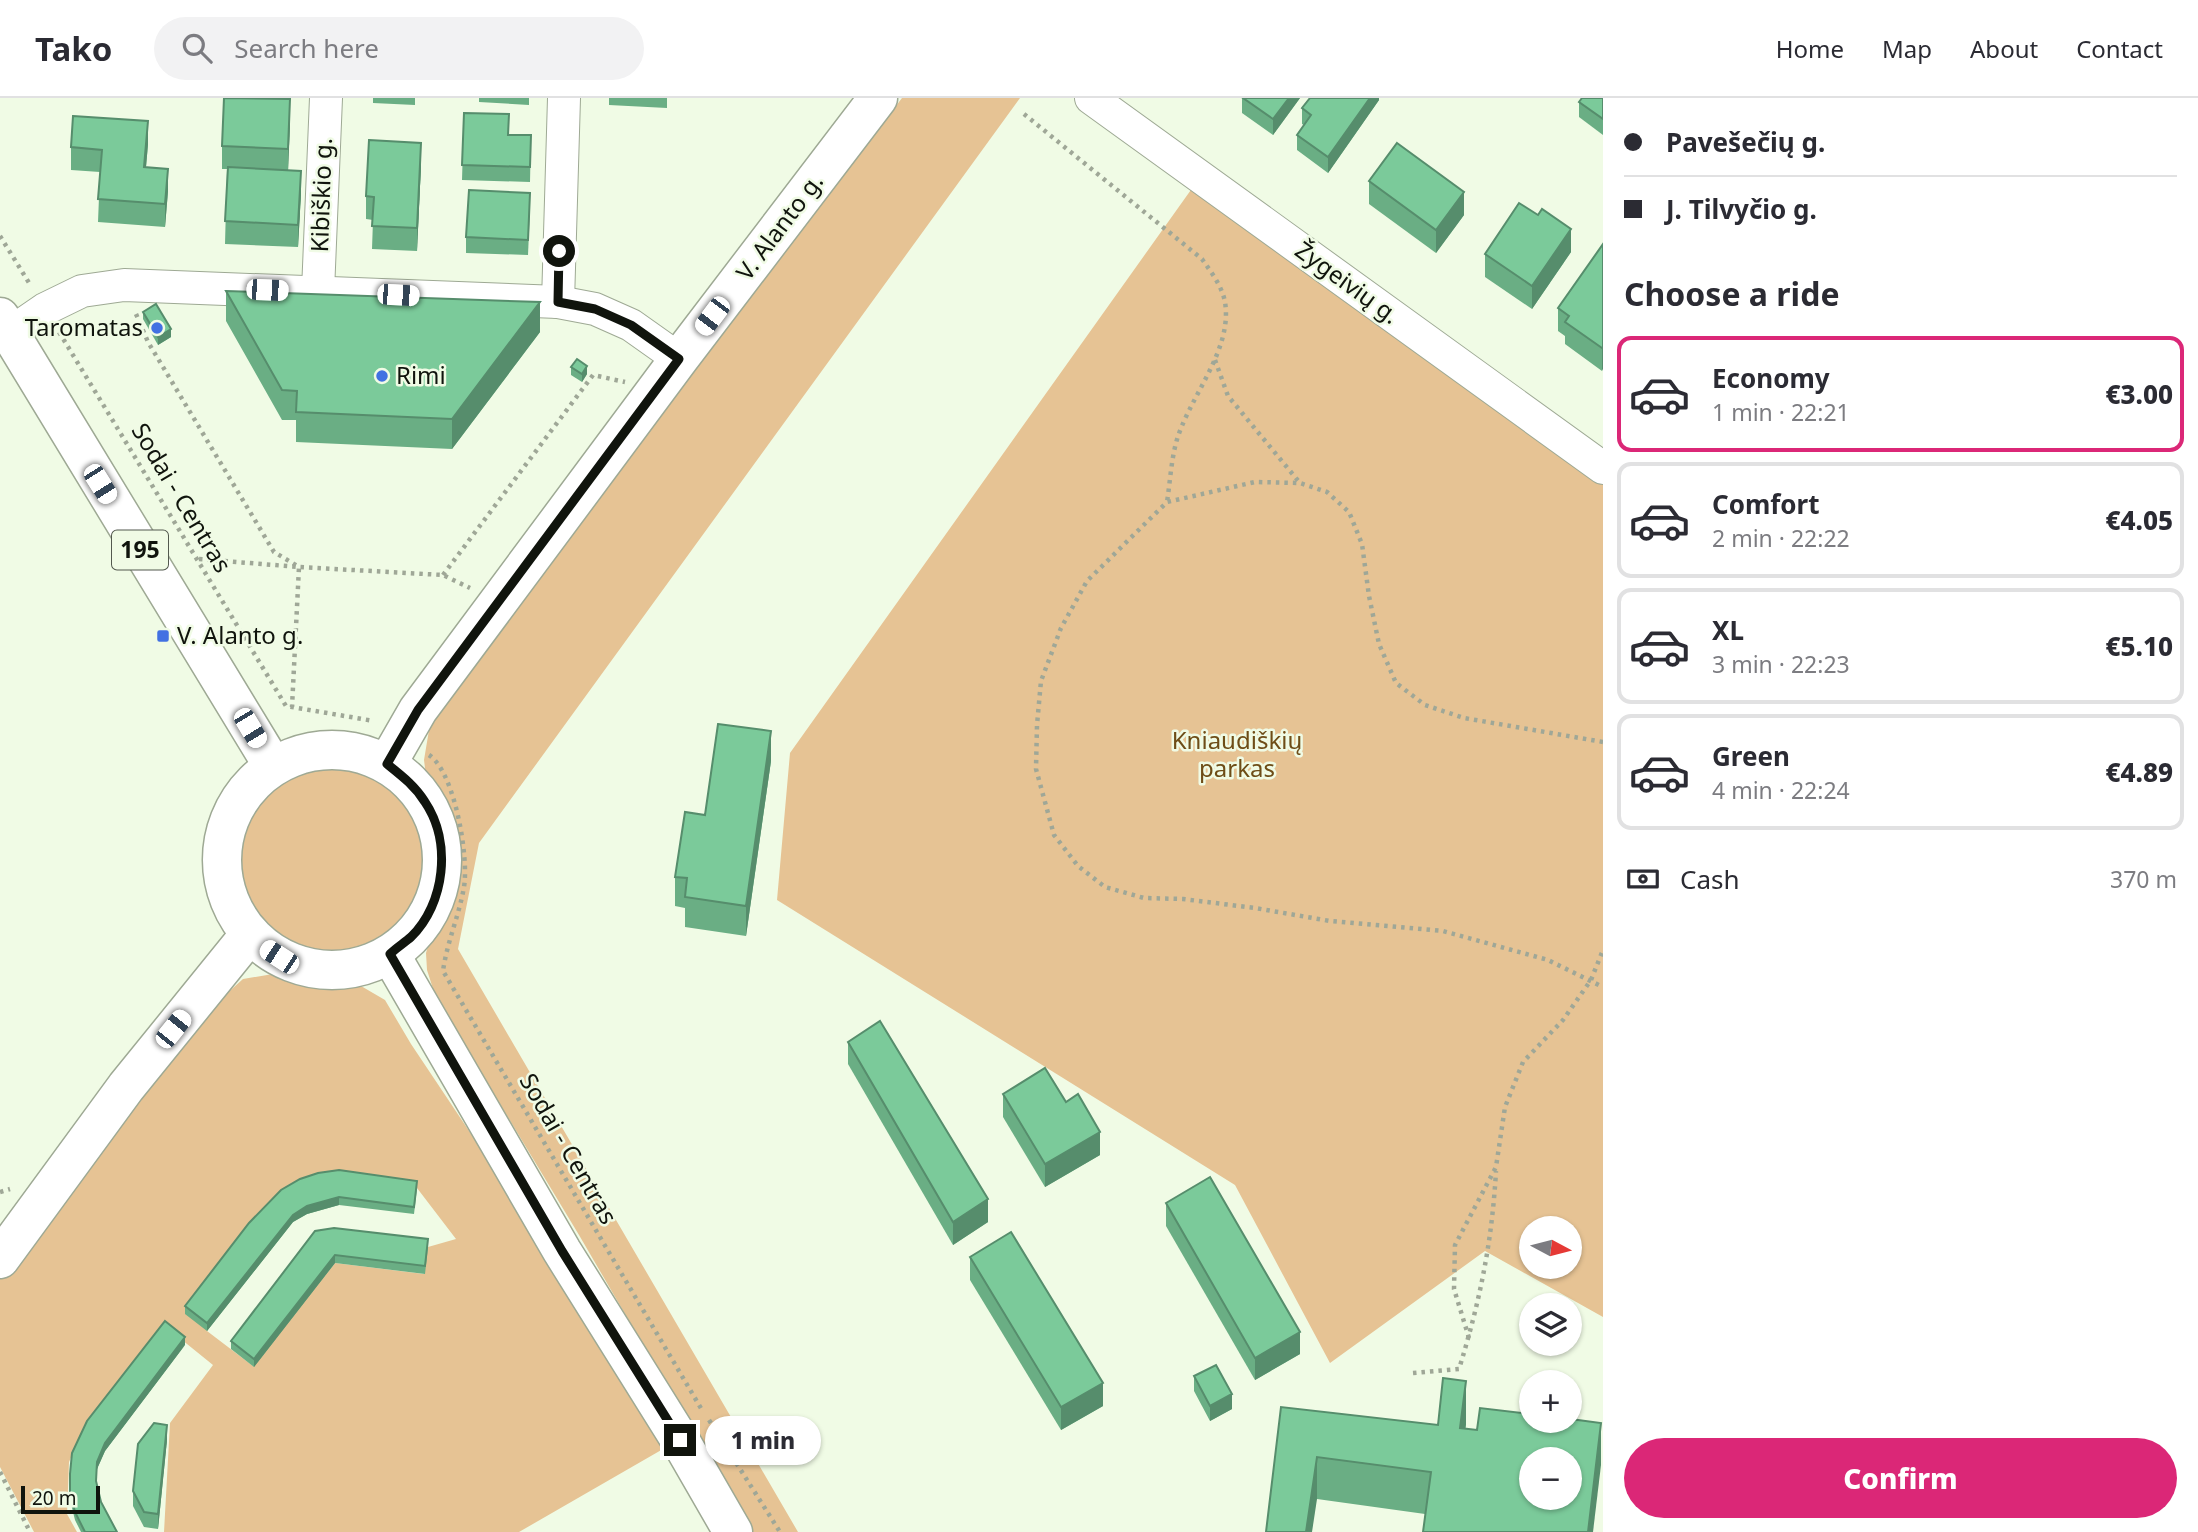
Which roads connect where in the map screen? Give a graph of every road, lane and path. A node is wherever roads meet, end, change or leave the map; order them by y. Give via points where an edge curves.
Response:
1 (326, 98) edge
2 (565, 98) edge
3 (878, 98) edge
4 (1091, 98) edge
5 (1024, 114) dead end
6 (0, 236) edge
7 (124, 285) junction
8 (318, 291) junction
9 (558, 302) junction
10 (45, 309) junction
11 (5, 325) edge
12 (679, 359) junction
13 (1215, 360) junction
14 (628, 383) dead end
15 (1603, 468) edge
16 (1300, 483) junction
17 (1167, 502) junction
18 (198, 559) junction
19 (299, 567) junction
20 (443, 575) junction
21 (471, 588) dead end
22 (292, 707) junction
23 (372, 719) dead end
24 (1603, 742) edge
25 (435, 759) dead end
26 (387, 764) junction
27 (273, 766) junction
28 (250, 934) junction
29 (1603, 950) edge
30 (390, 954) junction
31 (1591, 980) junction
32 (1603, 987) edge
33 (1496, 1167) junction
34 (0, 1259) edge
35 (1469, 1338) junction
36 (1413, 1373) dead end
37 (0, 1472) edge
38 (30, 1532) edge
39 (733, 1532) edge
40 (780, 1532) edge

1 - 8 street, Kibiškio g.
2 - 9 street
3 - 12 main road, V. Alanto g.
4 - 15 street, Žygeivių g.
5 - 13 path via 1202,259 1225,301 1225,324
6 - 10 path, Sodai - Centras
7 - 8 street
7 - 10 street via 82,291
7 - 19 path via 148,342 274,552
8 - 9 street
9 - 12 street via 595,309 631,325
10 - 11 street
10 - 18 path, Sodai - Centras
11 - 27 main road, 195
12 - 26 main road, V. Alanto g. via 418,710
13 - 16 path via 1228,396
13 - 17 path via 1176,442
14 - 20 path via 593,375
16 - 17 path via 1255,482
16 - 24 path via 1327,492 1349,512 1362,544 1379,644 1396,683 1425,705 1464,718
17 - 31 path via 1087,580 1060,628 1041,681 1036,769 1055,835 1078,866 1105,887 1144,898 1443,931 1548,960
18 - 19 path
18 - 22 path, Sodai - Centras via 286,706
19 - 20 path
19 - 22 path
20 - 21 path
22 - 23 path
25 - 40 path, Sodai - Centras via 449,788 466,856 464,887 443,971 668,1354
26 - 27 main road via 360,753 330,749 300,754
26 - 30 main road via 410,782 427,804 438,830 442,860 439,887 428,914 412,936
27 - 28 main road via 240,798 222,845 227,893
28 - 30 main road via 279,957 316,970 354,968
28 - 34 main road via 126,1087
29 - 31 path
30 - 39 main road via 562,1251
31 - 32 path
31 - 33 path via 1563,1020 1523,1062 1506,1107
33 - 35 path via 1486,1270
33 - 35 path via 1455,1245 1454,1289
35 - 36 path via 1459,1369
37 - 38 path

